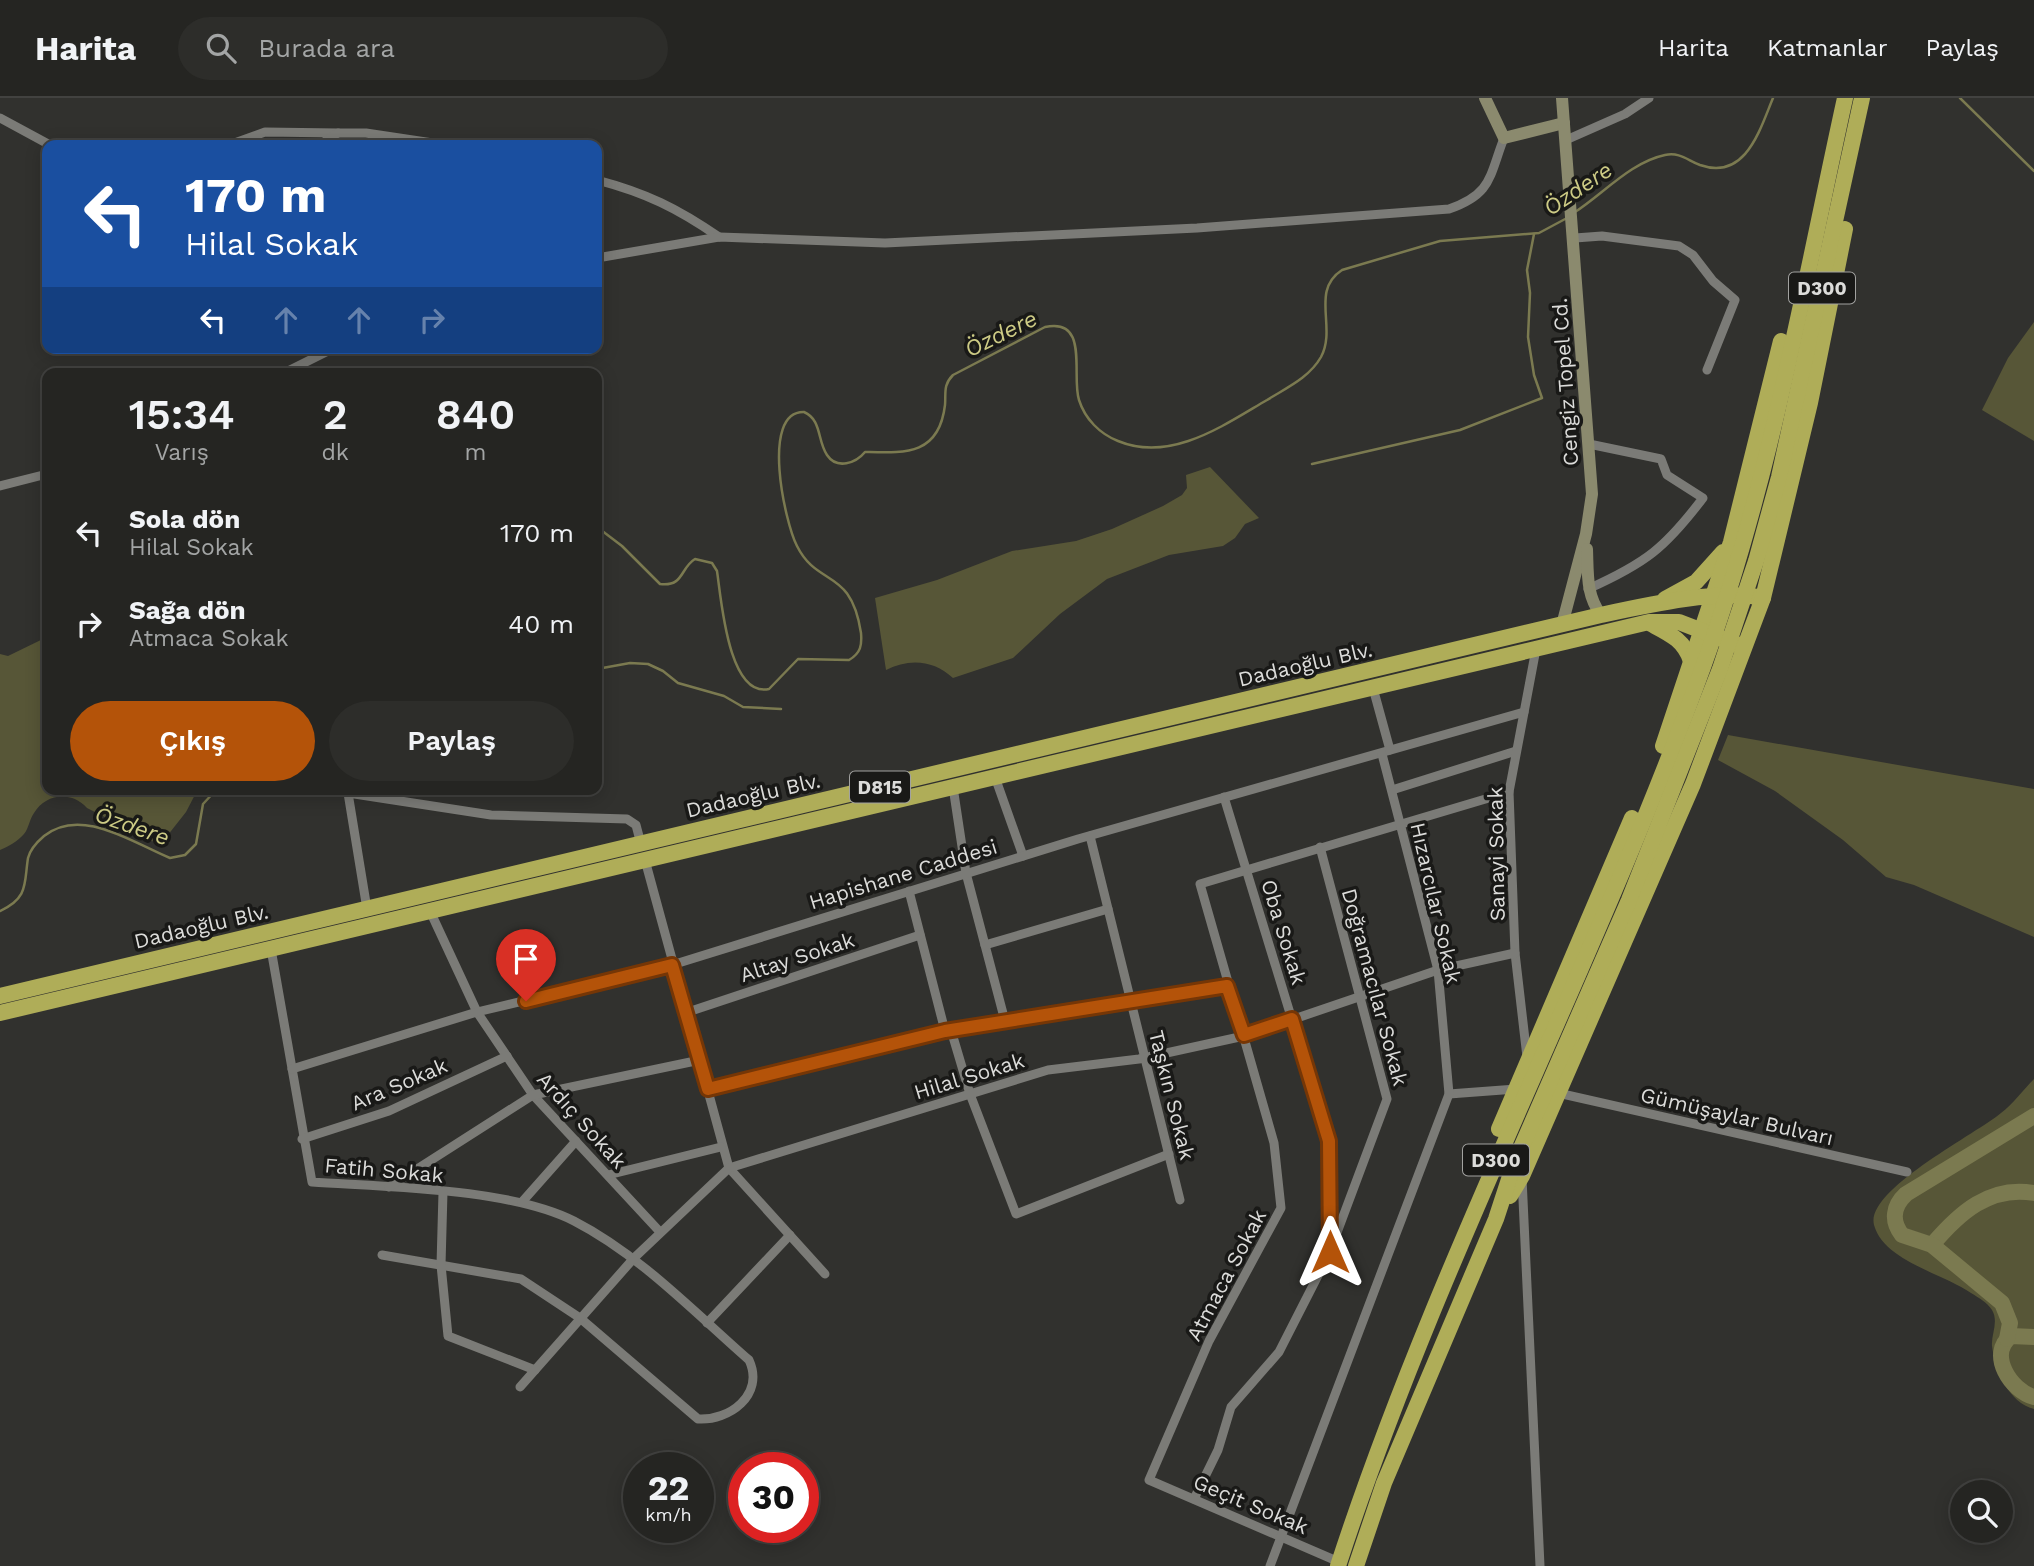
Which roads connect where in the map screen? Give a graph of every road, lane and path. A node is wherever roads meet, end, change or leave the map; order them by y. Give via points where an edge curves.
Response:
1 (1485, 98) edge
2 (1562, 98) edge
3 (1649, 98) edge
4 (1845, 98) edge
5 (1862, 98) edge
6 (0, 118) edge
7 (1564, 123) junction
8 (338, 133) junction
9 (1504, 138) junction
10 (243, 140) edge
11 (327, 140) edge
12 (413, 140) edge
13 (42, 141) edge
14 (1566, 141) junction
15 (1833, 150) junction
16 (1846, 174) junction
17 (602, 181) edge
18 (1574, 232) junction
19 (719, 237) junction
20 (602, 257) edge
21 (322, 354) edge
22 (295, 368) edge
23 (1707, 370) dead end
24 (1589, 444) junction
25 (42, 475) edge
26 (1770, 475) junction
27 (0, 486) edge
28 (1586, 534) junction
29 (1731, 542) junction
30 (1588, 589) junction
31 (1712, 598) junction
32 (1763, 598) junction
33 (1660, 602) junction
34 (1601, 615) junction
35 (1649, 622) junction
36 (1562, 625) junction
37 (1702, 628) junction
38 (1744, 647) junction
39 (1536, 649) junction
40 (1691, 661) junction
41 (1373, 688) junction
42 (1524, 712) junction
43 (1516, 751) junction
44 (1386, 752) junction
45 (995, 777) junction
46 (953, 787) junction
47 (1392, 790) junction
48 (1509, 792) junction
49 (348, 795) edge
50 (361, 795) edge
51 (1224, 797) junction
52 (1401, 826) junction
53 (1090, 835) junction
54 (641, 844) junction
55 (1320, 847) junction
56 (1023, 856) junction
57 (645, 860) junction
58 (1246, 869) junction
59 (966, 873) junction
60 (909, 891) junction
61 (366, 909) junction
62 (1108, 909) junction
63 (430, 911) junction
64 (920, 935) junction
65 (985, 945) junction
66 (271, 949) junction
67 (1515, 953) junction
68 (672, 965) junction
69 (1438, 970) junction
70 (1227, 986) junction
71 (0, 996) edge
72 (1361, 996) junction
73 (1131, 1003) junction
74 (477, 1012) junction
75 (0, 1013) edge
76 (685, 1013) junction
77 (1292, 1019) junction
78 (1004, 1021) junction
79 (948, 1031) junction
80 (1244, 1035) junction
81 (507, 1056) junction
82 (1145, 1057) junction
83 (700, 1059) junction
84 (1528, 1059) junction
85 (292, 1069) junction
86 (708, 1089) junction
87 (1516, 1089) junction
88 (1558, 1093) junction
89 (970, 1094) junction
90 (1449, 1094) junction
91 (533, 1095) junction
92 (302, 1139) junction
93 (576, 1141) junction
94 (721, 1147) junction
95 (1169, 1154) junction
96 (729, 1168) junction
97 (1907, 1172) dead end
98 (608, 1175) junction
99 (1522, 1176) junction
100 (388, 1187) junction
101 (443, 1192) junction
102 (1180, 1200) dead end
103 (522, 1202) junction
104 (1496, 1219) junction
105 (660, 1232) junction
106 (1463, 1232) junction
107 (790, 1235) junction
108 (1330, 1252) junction
109 (382, 1255) dead end
110 (634, 1258) junction
111 (441, 1265) junction
112 (825, 1273) dead end
113 (580, 1318) junction
114 (707, 1323) junction
115 (535, 1370) junction
116 (520, 1387) dead end
117 (1149, 1480) joint
118 (1194, 1499) junction
119 (1283, 1536) junction
120 (1338, 1564) edge
121 (1270, 1566) edge
122 (1356, 1566) edge
123 (1539, 1566) edge

1 - 9 main road
2 - 7 main road
3 - 14 street
4 - 15 highway, D300
5 - 16 highway, D300
6 - 13 street
7 - 9 main road
7 - 14 main road
8 - 10 street via 265,132
8 - 11 street
8 - 12 street
9 - 19 street via 1481,193 1450,209 1197,228 885,243
14 - 18 main road, Cengiz Topel Cd.
15 - 26 highway, D300
15 - 29 highway via 1806,231
16 - 26 highway, D300
16 - 32 highway via 1840,255
17 - 19 street via 677,209
18 - 23 street via 1679,246 1693,256 1735,300
18 - 24 main road, Cengiz Topel Cd.
19 - 20 street
21 - 22 street
24 - 28 main road, Cengiz Topel Cd. via 1592,494
24 - 30 street via 1661,459 1667,475 1703,498 1673,537 1634,569
25 - 27 street
26 - 104 highway, D300 via 1752,573 1684,766 1514,1164
26 - 106 highway, D300 via 1669,759
28 - 30 main road
28 - 36 main road
29 - 31 highway
29 - 33 highway via 1696,582
30 - 34 main road
31 - 32 highway, Dadaoğlu Blv. / D815 via 1738,593
31 - 33 highway, Dadaoğlu Blv. / D815
31 - 37 highway
32 - 38 highway
33 - 34 highway, Dadaoğlu Blv. / D815
34 - 36 highway, Dadaoğlu Blv. / D815
35 - 37 highway, Dadaoğlu Blv. / D815
35 - 39 highway, Dadaoğlu Blv. / D815
35 - 40 highway via 1674,636
36 - 54 highway, Dadaoğlu Blv. / D815
37 - 38 highway, Dadaoğlu Blv. / D815
37 - 40 highway
38 - 88 highway via 1693,784
39 - 41 highway, Dadaoğlu Blv. / D815
39 - 42 street, Sanayi Sokak
40 - 84 highway via 1659,758
41 - 44 street, Hızarcılar Sokak
41 - 45 highway, Dadaoğlu Blv. / D815
42 - 43 street, Sanayi Sokak
42 - 44 street, Hapishane Caddesi
43 - 47 street
43 - 48 street, Sanayi Sokak
44 - 47 street, Hızarcılar Sokak
44 - 51 street, Hapishane Caddesi
45 - 46 highway, Dadaoğlu Blv. / D815
45 - 56 street
46 - 57 highway, Dadaoğlu Blv. / D815
46 - 59 street
47 - 52 street, Hızarcılar Sokak
48 - 52 street
48 - 67 street, Sanayi Sokak
49 - 61 street
50 - 54 street via 491,815 628,819 636,825
51 - 53 street, Hapishane Caddesi
51 - 58 street, Oba Sokak
52 - 55 street
52 - 69 street, Hızarcılar Sokak
53 - 56 street, Hapishane Caddesi
53 - 62 street, Taşkın Sokak
54 - 61 highway, Dadaoğlu Blv. / D815
55 - 58 street
55 - 72 street, Doğramacılar Sokak
56 - 59 street, Hapishane Caddesi
57 - 63 highway, Dadaoğlu Blv. / D815
57 - 68 street
58 - 70 street, Atmaca Sokak via 1200,884
58 - 77 street, Oba Sokak
59 - 60 street, Hapishane Caddesi
59 - 65 street
60 - 64 street
60 - 68 street, Hapishane Caddesi
61 - 71 highway, Dadaoğlu Blv. / D815
62 - 65 street
62 - 73 street, Taşkın Sokak
63 - 66 highway, Dadaoğlu Blv. / D815
63 - 74 street, Ardıç Sokak
64 - 76 street, Altay Sokak
64 - 79 street
65 - 78 street
66 - 75 highway, Dadaoğlu Blv. / D815
66 - 85 street, Fatih Sokak
67 - 69 street, Hilal Sokak
67 - 84 street, Sanayi Sokak
68 - 74 street, Hapishane Caddesi
68 - 76 street
69 - 72 street, Hilal Sokak
69 - 90 street, Hızarcılar Sokak
70 - 73 street
70 - 80 street, Atmaca Sokak
72 - 77 street, Hilal Sokak
72 - 108 street, Doğramacılar Sokak via 1387,1099
73 - 78 street
73 - 82 street, Taşkın Sokak
74 - 81 street, Ardıç Sokak
74 - 85 street, Hapishane Caddesi
76 - 83 street
77 - 80 street, Hilal Sokak
77 - 108 street, Oba Sokak via 1329,1141
78 - 79 street
79 - 86 street
79 - 89 street
80 - 82 street, Hilal Sokak
80 - 117 street, Atmaca Sokak via 1274,1143 1282,1208 1209,1341
81 - 91 street, Ardıç Sokak
81 - 92 street, Ara Sokak via 389,1111
82 - 89 street, Hilal Sokak via 1048,1070
82 - 95 street, Taşkın Sokak
83 - 86 street
83 - 91 street
84 - 87 highway
85 - 92 street, Fatih Sokak
86 - 94 street
87 - 90 street
87 - 106 highway via 1478,1175
88 - 97 street, Gümüşaylar Bulvarı
88 - 99 highway
89 - 95 street via 1016,1214
89 - 96 street, Hilal Sokak
90 - 119 street, Hızarcılar Sokak
91 - 93 street, Ardıç Sokak
91 - 100 street
92 - 100 street, Fatih Sokak via 312,1182
93 - 98 street, Ardıç Sokak
93 - 103 street
94 - 96 street
94 - 98 street
95 - 102 street, Taşkın Sokak
96 - 105 street, Hilal Sokak
96 - 107 street
98 - 105 street, Ardıç Sokak
99 - 104 highway
99 - 123 street
100 - 101 street, Fatih Sokak
101 - 103 street, Fatih Sokak
101 - 111 street
103 - 110 street, Fatih Sokak via 573,1221
104 - 122 highway, D300 via 1384,1483
105 - 110 street, Hilal Sokak
106 - 120 highway, D300
107 - 112 street
107 - 114 street
108 - 118 street, Oba Sokak via 1279,1352 1231,1407 1218,1450
109 - 111 street
110 - 113 street, Hilal Sokak
110 - 114 street, Fatih Sokak
111 - 113 street via 521,1279
111 - 115 street via 447,1336
113 - 114 street, Fatih Sokak via 698,1419 707,1420 734,1410 753,1376 749,1360
113 - 115 street, Hilal Sokak
115 - 116 street, Hilal Sokak
117 - 118 street, Geçit Sokak
118 - 119 street, Geçit Sokak
119 - 120 street, Geçit Sokak
119 - 121 street, Hızarcılar Sokak

